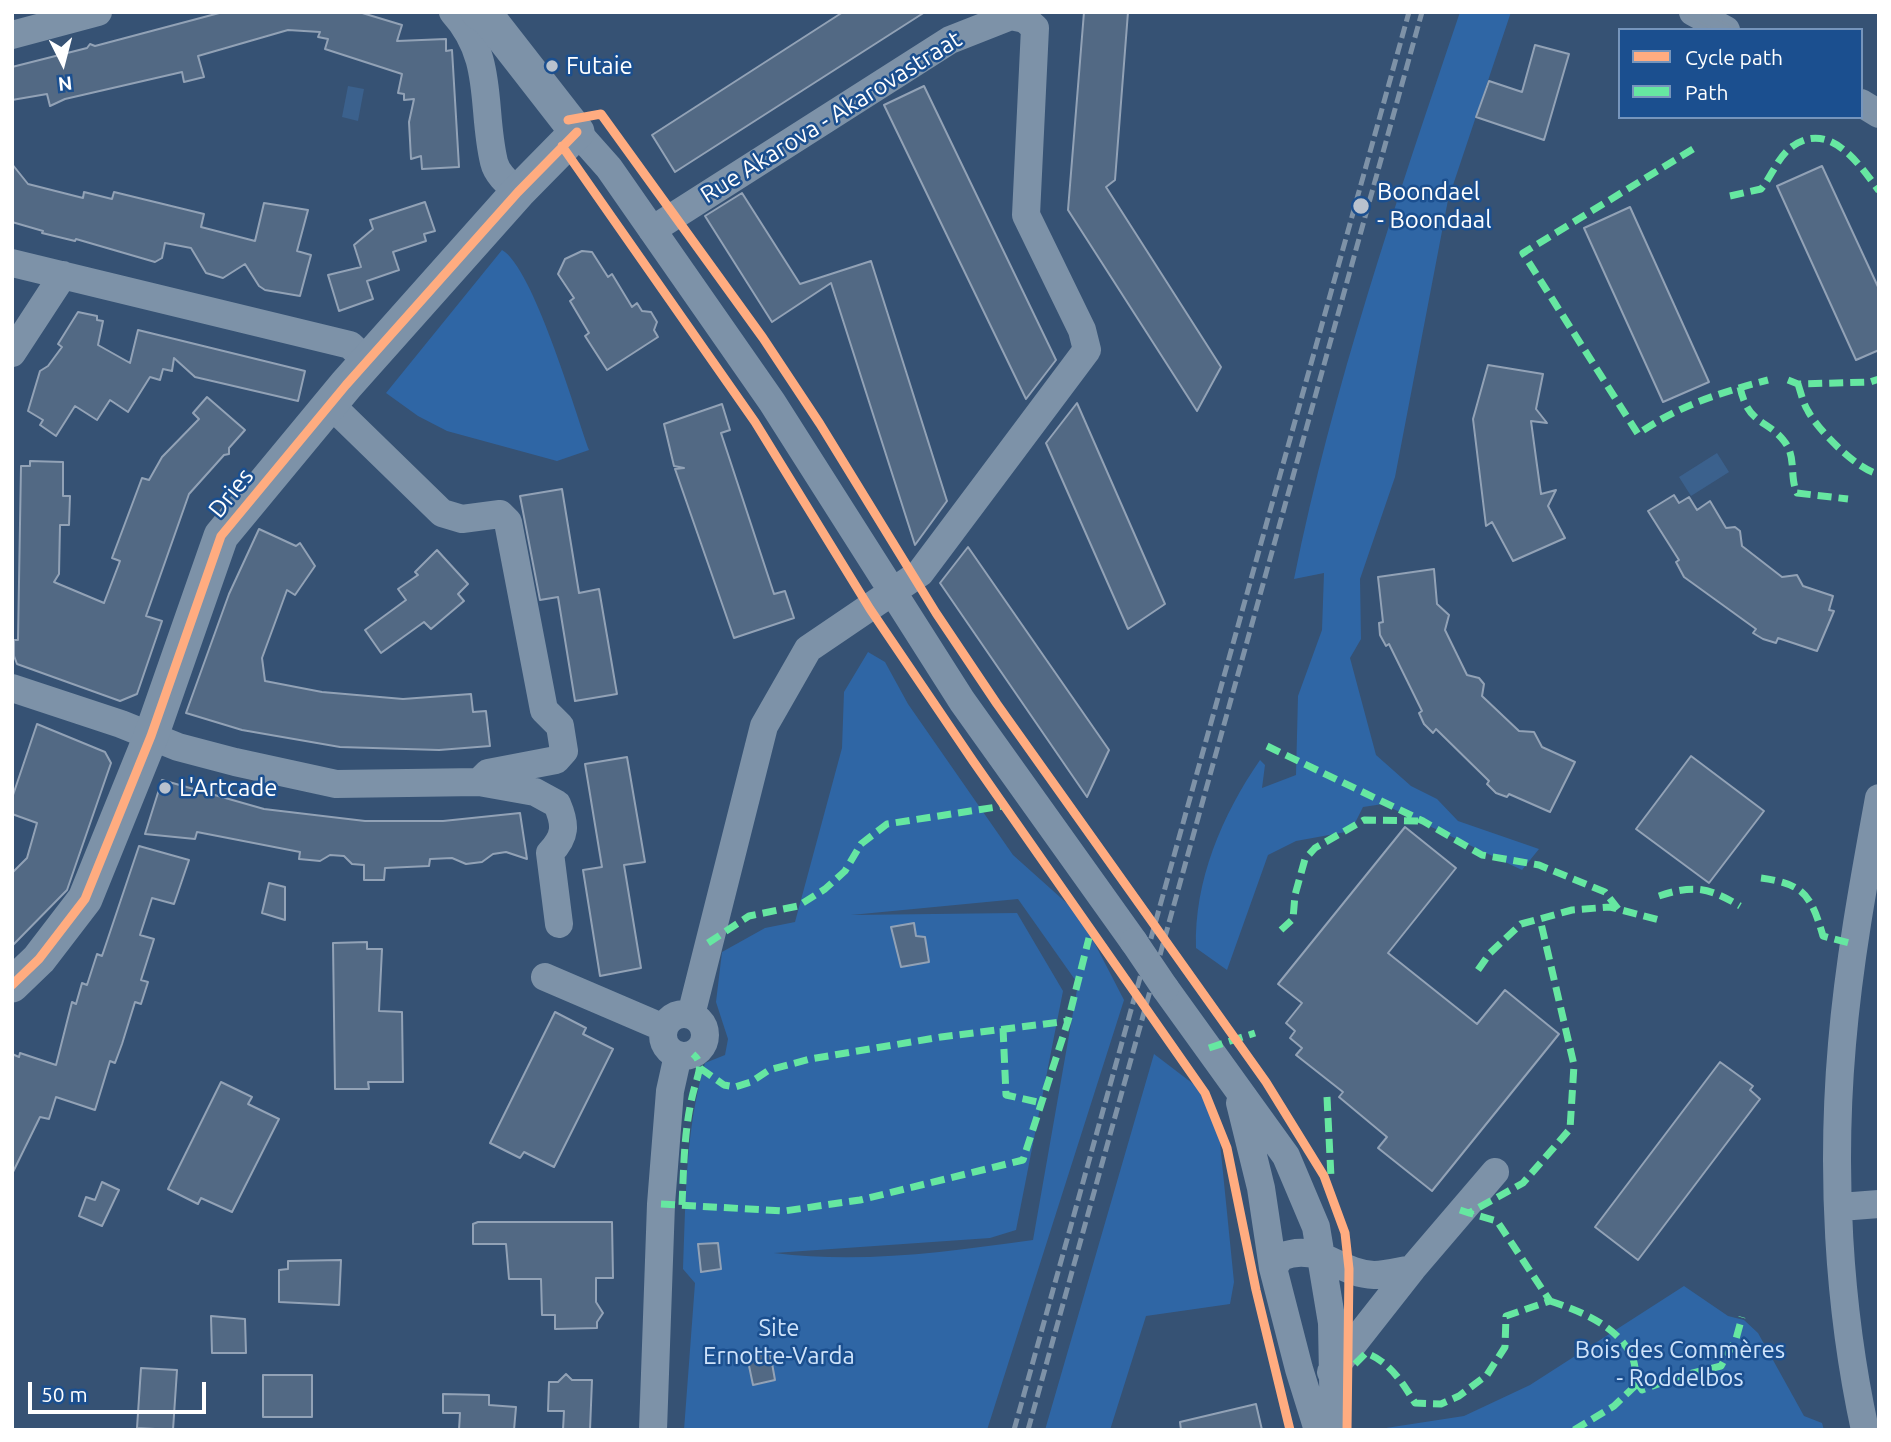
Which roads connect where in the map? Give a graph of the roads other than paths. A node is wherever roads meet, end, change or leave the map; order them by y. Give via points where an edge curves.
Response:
1 (98, 12) edge
2 (453, 12) edge
3 (1693, 12) edge
4 (484, 14) edge
5 (1722, 28) edge
6 (12, 35) edge
7 (1863, 104) edge
8 (1879, 114) edge
9 (577, 132) junction
10 (518, 192) junction
11 (652, 230) junction
12 (12, 263) edge
13 (63, 275) junction
14 (12, 353) edge
15 (368, 361) junction
16 (330, 404) junction
17 (892, 593) junction
18 (12, 688) edge
19 (151, 736) junction
20 (479, 782) junction
21 (1879, 798) edge
22 (559, 925) dead end
23 (545, 976) dead end
24 (12, 985) edge
25 (691, 1016) junction
26 (664, 1028) junction
27 (678, 1055) junction
28 (1237, 1090) junction
29 (1495, 1172) dead end
30 (1294, 1175) junction
31 (1261, 1188) junction
32 (1879, 1204) edge
33 (1840, 1207) junction
34 (1322, 1257) junction
35 (1273, 1268) junction
36 (1412, 1269) junction
37 (1299, 1369) junction
38 (1335, 1369) junction
39 (653, 1430) edge
40 (1318, 1430) edge
41 (1334, 1430) edge
42 (1865, 1430) edge

1 - 6 street
2 - 10 street via 472,37 482,63 494,163
3 - 5 street
4 - 9 street
7 - 8 street
9 - 10 street, Dries
9 - 11 street via 609,168
10 - 15 street, Dries
11 - 17 street via 772,402
11 - 17 street, Rue Akarova - Akarovastraat via 950,40 1012,16 1025,19 1035,29 1027,215 1082,330 1087,350 926,566
12 - 13 street
13 - 14 street
13 - 15 street via 349,345
15 - 16 street, Dries
16 - 19 street, Dries via 221,536
16 - 20 street via 442,513 462,519 500,514 508,522 544,710 560,726 564,751 556,761 488,773
17 - 25 street via 808,649 764,726
17 - 28 street, bridge via 962,701
18 - 19 street
19 - 20 street via 234,762 336,784
19 - 24 street, Dries via 85,899 39,959
20 - 22 street via 535,792 558,804 565,823 562,840 550,853
21 - 33 street via 1853,944 1842,1044
23 - 26 street
25 - 26 street via 675,1016
25 - 27 street via 703,1026 703,1042 693,1054
26 - 27 street via 665,1044
27 - 39 street via 670,1091 661,1204
28 - 30 street via 1286,1156
28 - 31 street
29 - 36 street
30 - 31 street via 1287,1167 1269,1168 1263,1173
30 - 34 street via 1316,1227
31 - 35 street
32 - 33 street
33 - 42 street via 1847,1308
34 - 35 street via 1307,1250 1291,1252
34 - 36 street via 1374,1275
34 - 38 street
35 - 37 street
36 - 38 street
37 - 38 street via 1310,1377 1322,1377
37 - 40 street
38 - 41 street

